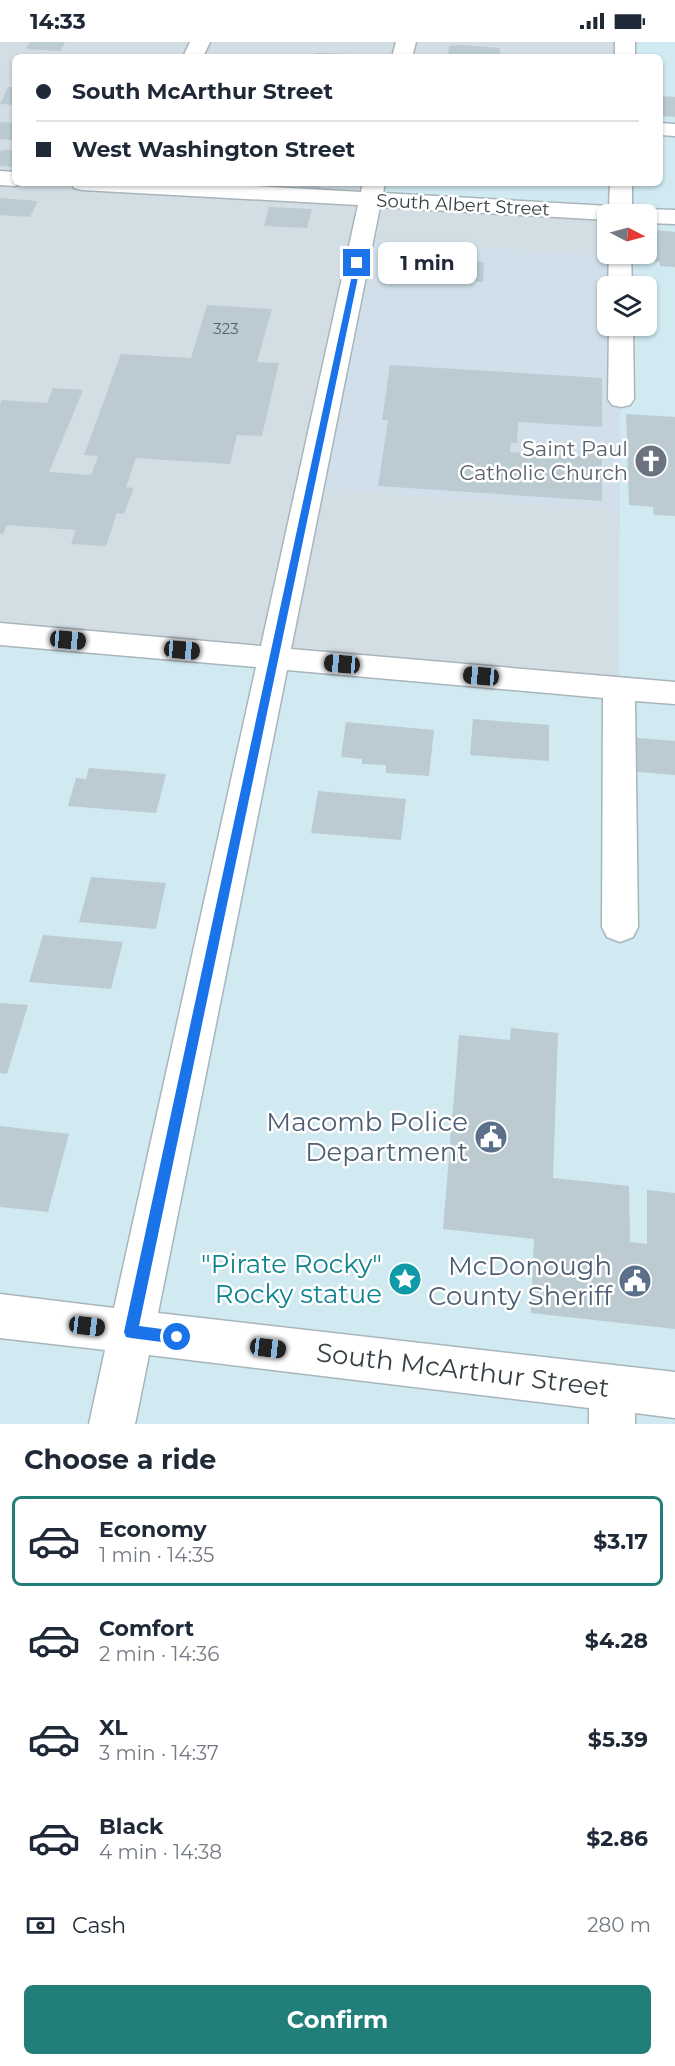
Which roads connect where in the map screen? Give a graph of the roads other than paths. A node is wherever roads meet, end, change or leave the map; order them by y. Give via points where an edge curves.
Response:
1 (202, 186) edge
2 (621, 186) edge
3 (372, 191) edge
4 (620, 204) edge
5 (597, 212) edge
6 (657, 216) edge
7 (675, 217) edge
8 (621, 336) edge
9 (621, 399) dead end
10 (0, 634) edge
11 (273, 658) junction
12 (619, 688) junction
13 (675, 693) edge
14 (620, 927) dead end
15 (0, 1316) edge
16 (131, 1332) junction
17 (675, 1395) edge
18 (612, 1406) edge
19 (112, 1424) edge

1 - 3 street, South Albert Street
2 - 4 street
3 - 5 street, South Albert Street
3 - 11 street
6 - 7 street
8 - 9 street
10 - 11 street
11 - 12 street
11 - 16 street
12 - 13 street
12 - 14 street
15 - 16 street, South McArthur Street
16 - 18 street, South McArthur Street
16 - 19 street
17 - 18 street, South McArthur Street

